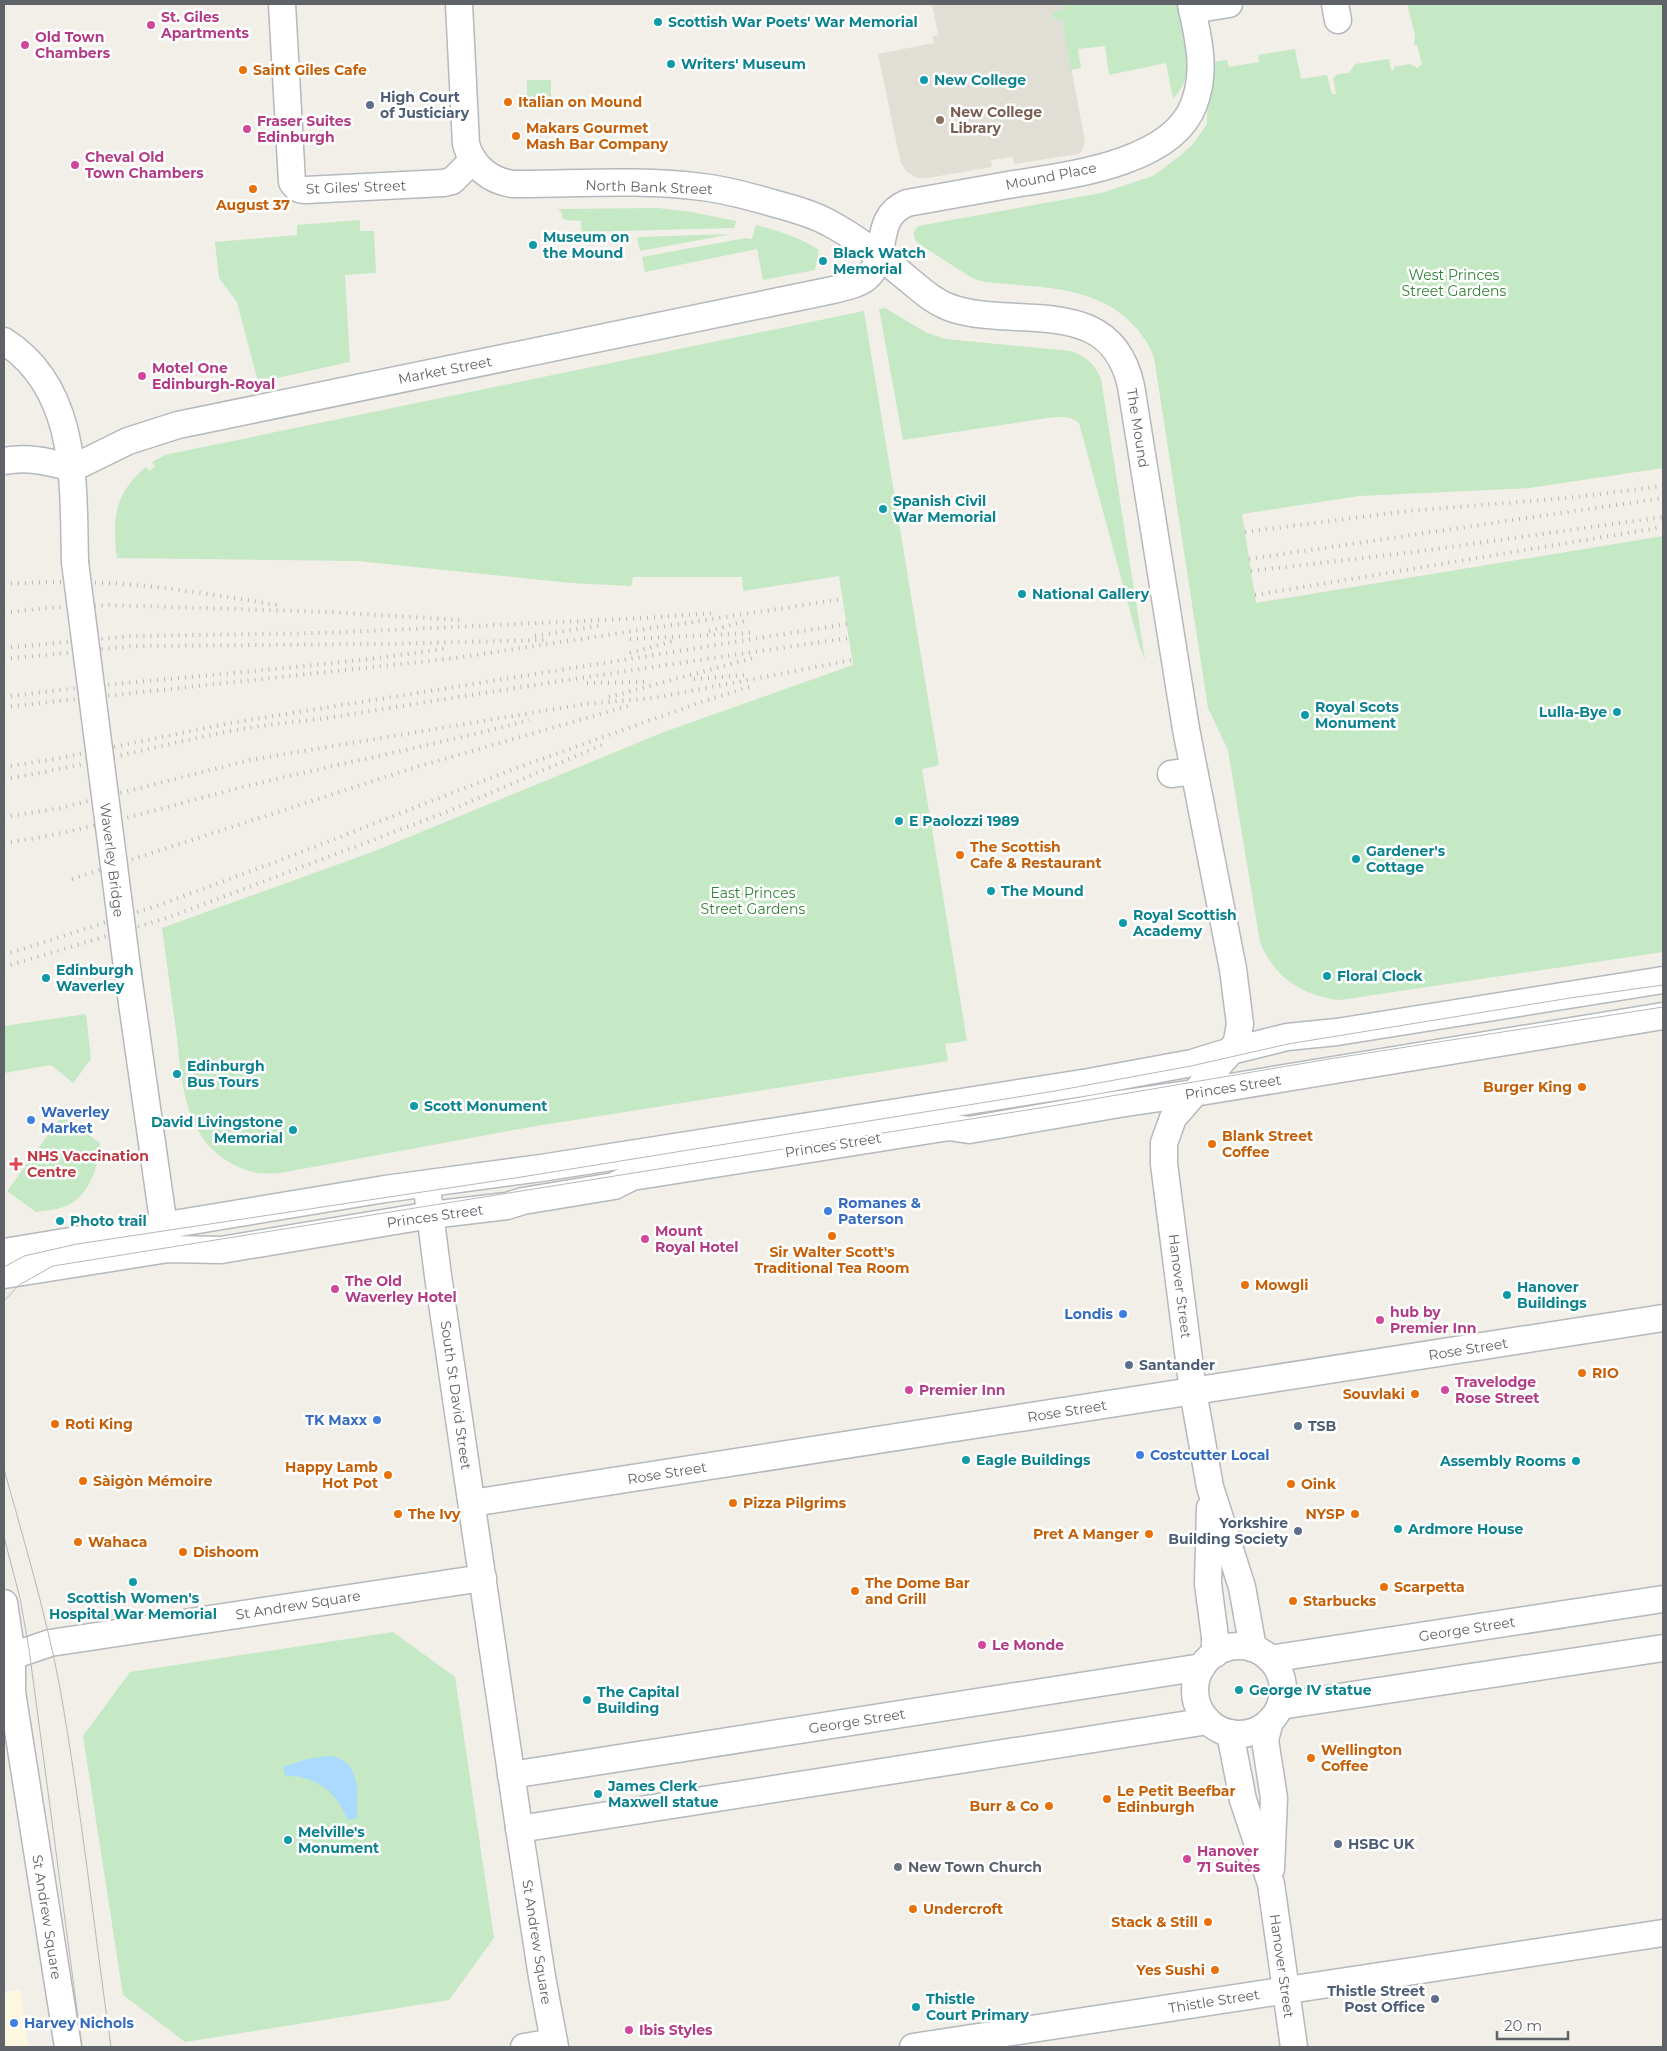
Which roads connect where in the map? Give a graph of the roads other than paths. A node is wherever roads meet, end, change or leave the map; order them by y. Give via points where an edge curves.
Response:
1 (282, 4) edge
2 (459, 4) edge
3 (1229, 4) edge
4 (1191, 7) edge
5 (473, 160) junction
6 (879, 256) junction
7 (4, 341) edge
8 (4, 461) edge
9 (73, 468) junction
10 (1663, 980) edge
11 (1663, 1016) edge
12 (1231, 1050) junction
13 (1194, 1094) junction
14 (426, 1182) junction
15 (431, 1215) junction
16 (166, 1236) junction
17 (4, 1252) edge
18 (4, 1275) edge
19 (1663, 1318) edge
20 (1193, 1391) junction
21 (1210, 1487) junction
22 (472, 1503) junction
23 (483, 1578) junction
24 (1663, 1599) edge
25 (4, 1603) edge
26 (1663, 1648) edge
27 (1261, 1654) junction
28 (12, 1656) junction
29 (1208, 1660) junction
30 (1275, 1714) junction
31 (1219, 1727) junction
32 (511, 1775) junction
33 (519, 1829) junction
34 (1271, 1884) junction
35 (1663, 1933) edge
36 (1286, 1990) junction
37 (554, 2045) edge
38 (68, 2047) edge
39 (524, 2047) edge
40 (914, 2047) edge
41 (1294, 2047) edge

1 - 5 street, St Giles' Street via 292,182 295,187 306,190 443,183 452,181
2 - 5 street via 465,138
3 - 4 street
4 - 6 street, Mound Place via 1202,62 1194,105 1182,126 1162,142 1126,159 1082,172 907,203 898,207 887,221
5 - 6 street, North Bank Street via 485,173 507,183 678,185 752,197 828,222
6 - 9 street, Market Street via 866,278 845,287 178,425 128,441
6 - 12 street, The Mound via 945,305 969,312 1076,323 1091,329 1105,336 1128,371 1182,773 1233,969 1240,1024 1237,1041
7 - 9 street, Waverley Bridge via 39,372 54,399
8 - 9 street via 36,459
9 - 16 street, Waverley Bridge, bridge via 75,562 128,975
10 - 12 street, Princes Street via 1337,1032 1287,1037
11 - 13 street, Princes Street
12 - 13 street, The Mound
12 - 14 street, Princes Street via 1192,1063 1089,1082 541,1168
13 - 15 street, Princes Street via 969,1130 949,1126 632,1177 614,1186 507,1206
13 - 20 street, Hanover Street via 1173,1118 1164,1143
14 - 15 street, South St David Street
14 - 16 street, Princes Street
15 - 16 street, Princes Street via 221,1250
15 - 22 street, South St David Street
16 - 17 street, Princes Street
16 - 18 street, Princes Street
19 - 20 street, Rose Street
20 - 21 street, Hanover Street
20 - 22 street, Rose Street
21 - 27 street, Hanover Street
21 - 29 street, Hanover Street via 1208,1584 1215,1637
22 - 23 street, South St David Street
23 - 28 street, St Andrew Square via 50,1643
23 - 32 street, St Andrew Square
24 - 27 street, George Street
25 - 28 street
26 - 30 street
27 - 29 street, George Street via 1232,1648
27 - 30 street via 1276,1665 1282,1681 1282,1698
28 - 38 street, St Andrew Square via 12,1692
29 - 31 street via 1196,1686 1196,1695 1202,1713
29 - 32 street, George Street
30 - 31 street via 1255,1731 1238,1734
30 - 34 street, Hanover Street via 1265,1740 1274,1798
31 - 33 street
31 - 34 street, Hanover Street
32 - 33 street, St Andrew Square
33 - 37 street, St Andrew Square
34 - 36 street, Hanover Street
35 - 36 street, Thistle Street
36 - 40 street, Thistle Street
36 - 41 street, Hanover Street
37 - 39 street, St Andrew Square

